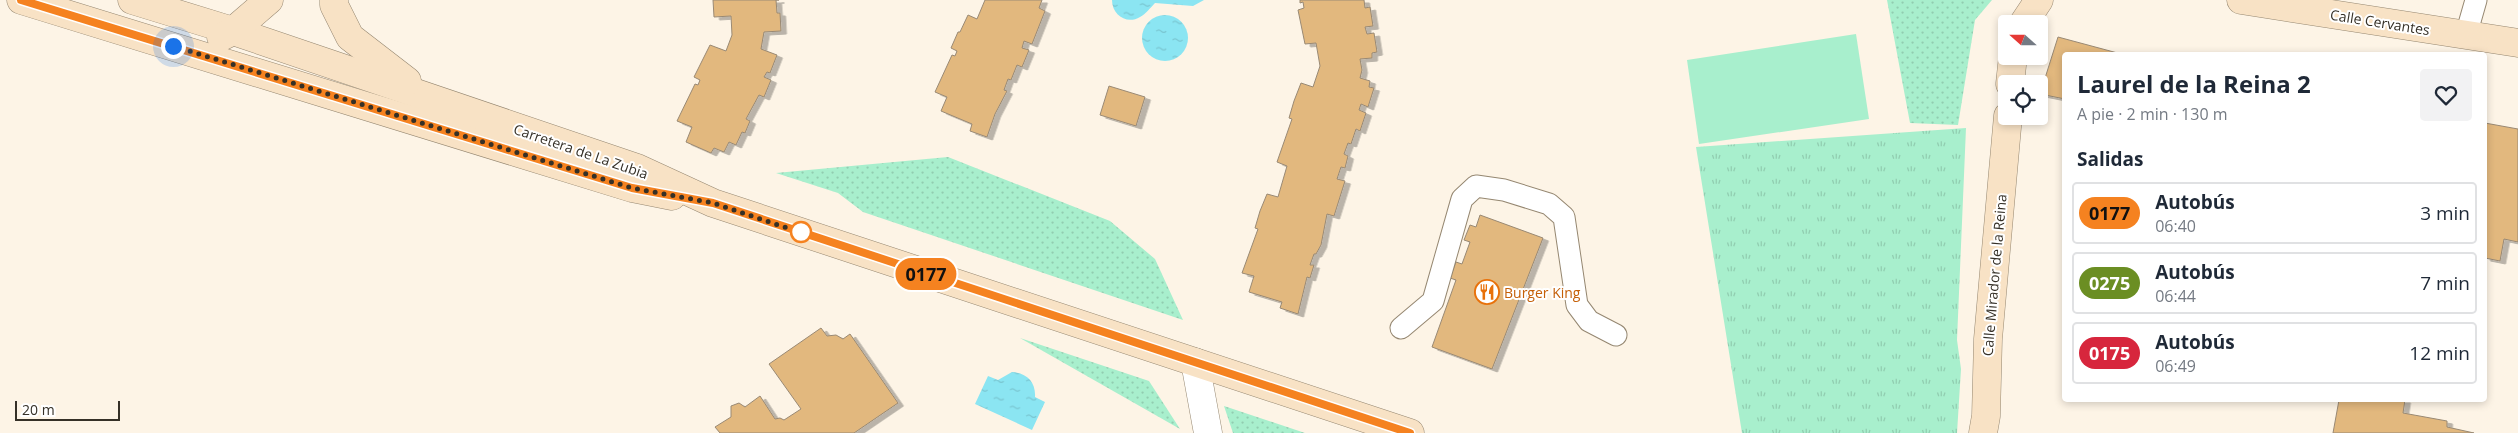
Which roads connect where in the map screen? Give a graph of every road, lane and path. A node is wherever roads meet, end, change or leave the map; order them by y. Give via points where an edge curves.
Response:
1 (21, 0) edge
2 (77, 0) edge
3 (132, 0) edge
4 (269, 0) edge
5 (334, 0) edge
6 (2040, 0) edge
7 (2241, 0) edge
8 (2476, 0) edge
9 (2029, 15) edge
10 (233, 31) junction
11 (2466, 35) junction
12 (2518, 43) edge
13 (434, 98) junction
14 (2007, 125) edge
15 (713, 203) junction
16 (1401, 328) dead end
17 (1616, 335) dead end
18 (1196, 362) junction
19 (1208, 433) edge
20 (1410, 433) edge
21 (1983, 433) edge

1 - 15 street, Carretera de La Zubia via 632,188
2 - 10 street via 212,42
3 - 10 street, Carretera de La Zubia
4 - 10 street
5 - 13 street via 350,37 384,65
6 - 9 street
7 - 11 street, Calle Cervantes
8 - 11 lane
10 - 13 street, Carretera de La Zubia
11 - 12 street, Calle Cervantes
13 - 15 street, Carretera de La Zubia via 637,168
14 - 21 street, Calle Mirador de la Reina
15 - 18 street
16 - 17 lane via 1433,301 1462,199 1476,186 1504,190 1549,204 1564,217 1577,305 1589,321
18 - 19 street
18 - 20 street

